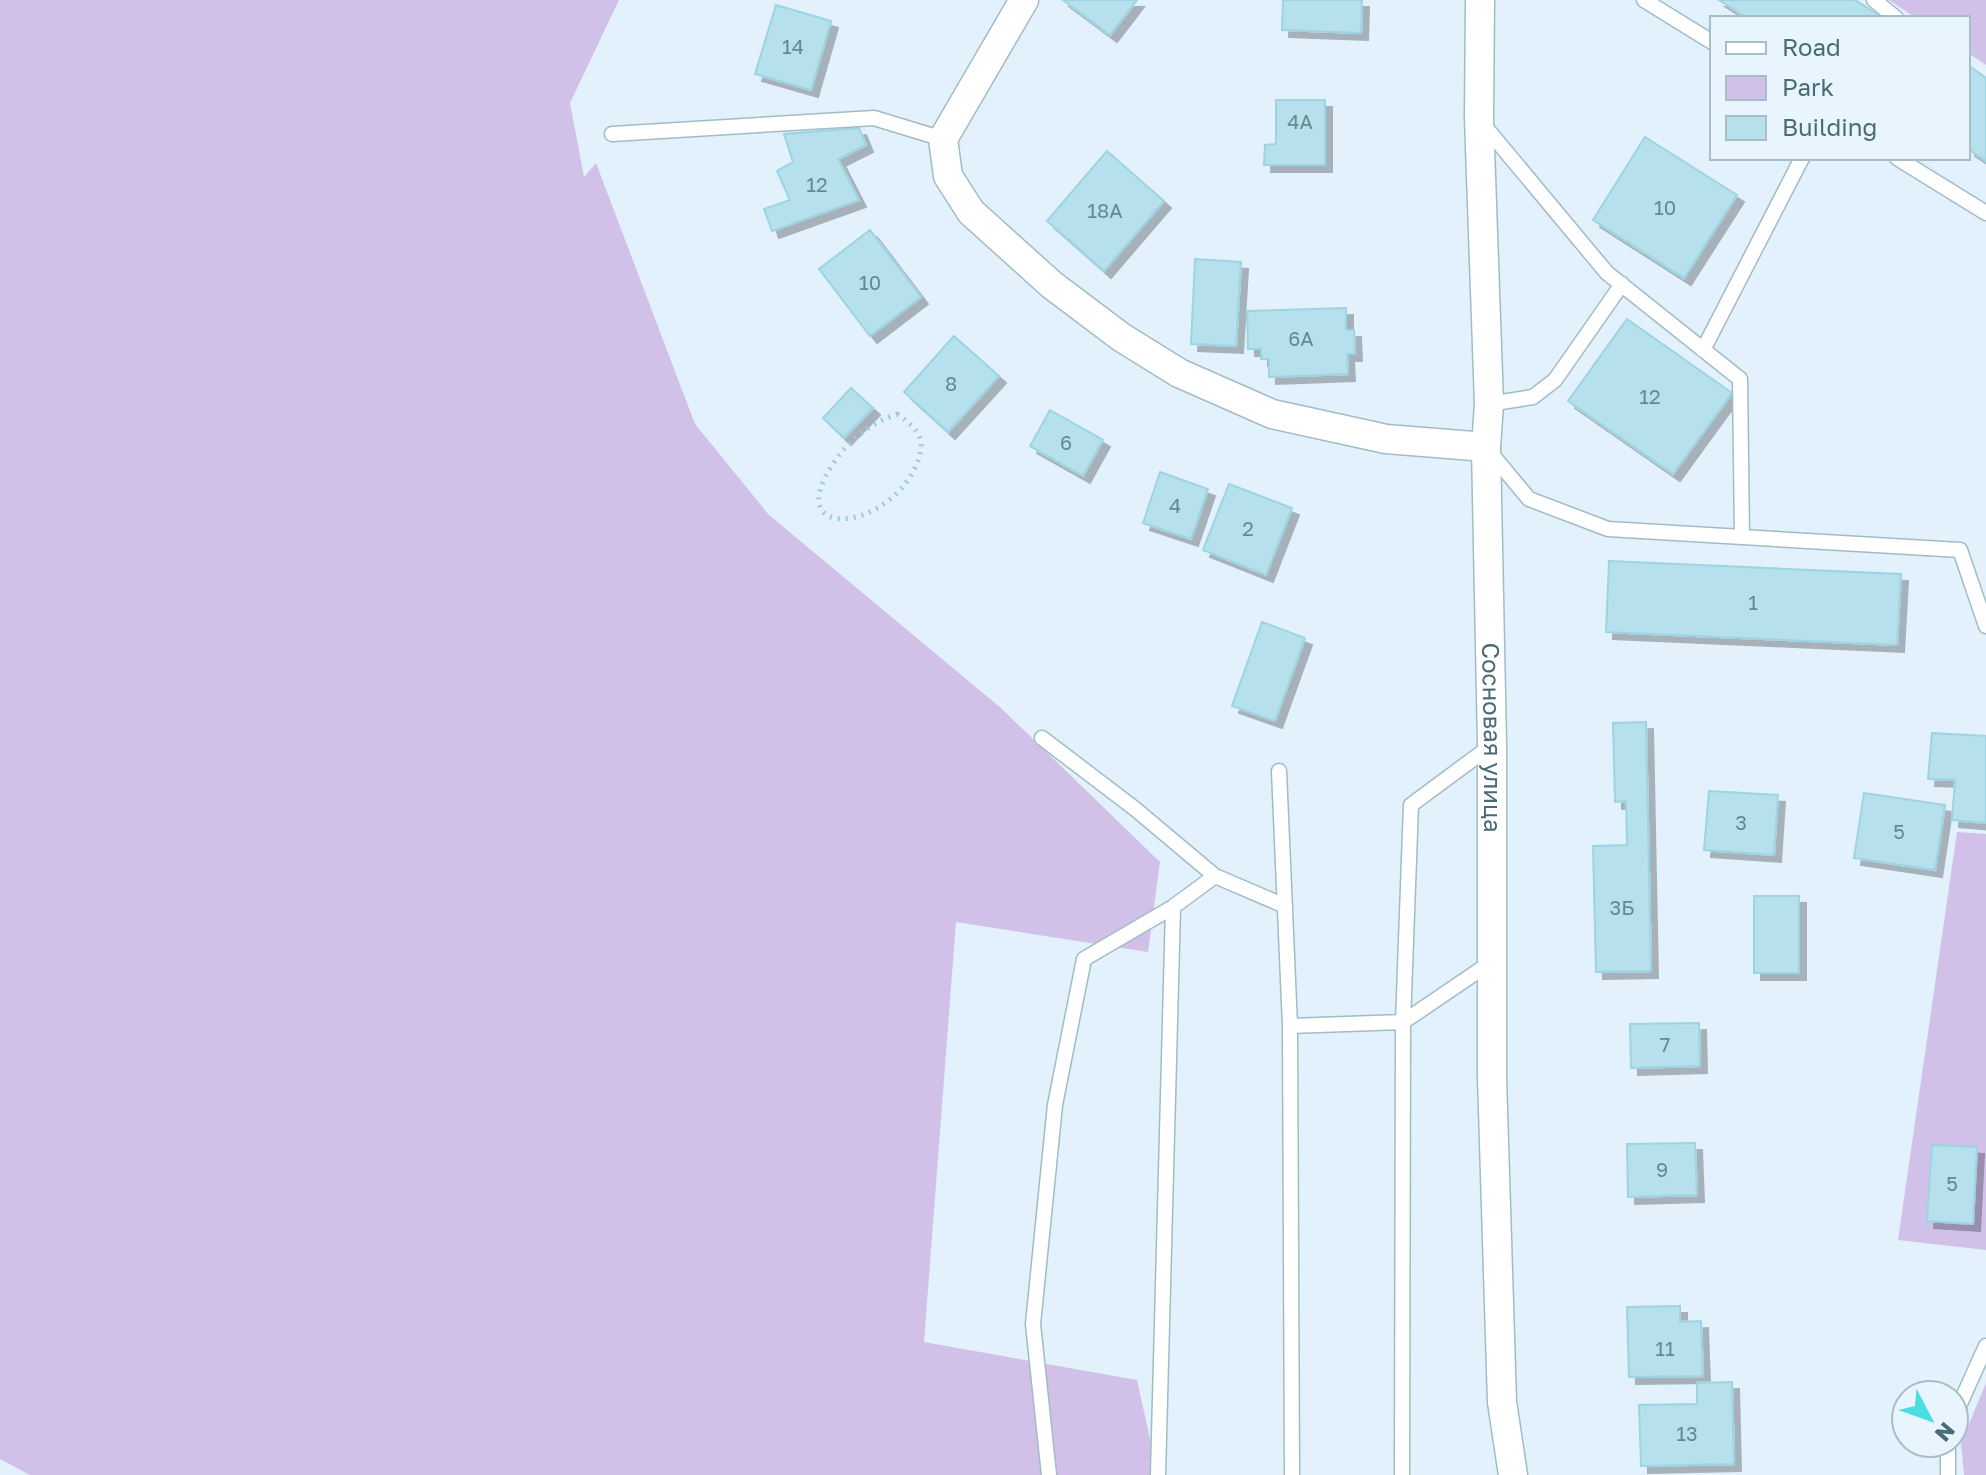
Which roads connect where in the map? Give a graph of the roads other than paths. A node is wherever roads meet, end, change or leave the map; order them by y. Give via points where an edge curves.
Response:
1 (1024, 0) edge
2 (1480, 0) edge
3 (1644, 0) edge
4 (1874, 0) edge
5 (1894, 16) edge
6 (1710, 41) edge
7 (1479, 119) junction
8 (612, 134) dead end
9 (943, 139) junction
10 (1801, 160) edge
11 (1900, 160) edge
12 (1986, 213) edge
13 (1622, 284) junction
14 (1703, 350) junction
15 (1489, 404) junction
16 (1486, 447) junction
17 (1742, 537) junction
18 (1986, 626) edge
19 (1042, 738) dead end
20 (1492, 745) junction
21 (1279, 771) dead end
22 (1215, 876) junction
23 (1285, 906) junction
24 (1173, 907) junction
25 (1490, 963) junction
26 (1403, 1022) junction
27 (1290, 1026) junction
28 (1986, 1346) edge
29 (1970, 1382) edge
30 (1049, 1475) edge
31 (1158, 1475) edge
32 (1292, 1475) edge
33 (1402, 1475) edge
34 (1513, 1475) edge

1 - 9 street
2 - 7 street, Сосновая улица
3 - 6 lane
4 - 5 lane
7 - 13 lane via 1607,273
7 - 15 street, Сосновая улица
8 - 9 lane via 874,118
9 - 16 street via 948,176 971,212 1052,285 1179,373 1272,414 1386,439
10 - 14 lane
11 - 12 lane
13 - 14 lane
13 - 15 lane via 1555,380 1533,397
14 - 17 lane via 1740,379
15 - 16 street, Сосновая улица
16 - 17 lane via 1529,499 1608,529
16 - 20 street, Сосновая улица
17 - 18 lane via 1960,550
19 - 22 lane
20 - 25 street, Сосновая улица
20 - 26 lane via 1411,805
21 - 23 lane
22 - 23 lane
22 - 24 lane
23 - 27 lane
24 - 30 lane via 1084,959 1055,1105 1033,1324
24 - 31 lane
25 - 26 lane
25 - 34 street, Сосновая улица via 1502,1402
26 - 27 lane
26 - 33 lane
27 - 32 lane
28 - 29 lane

